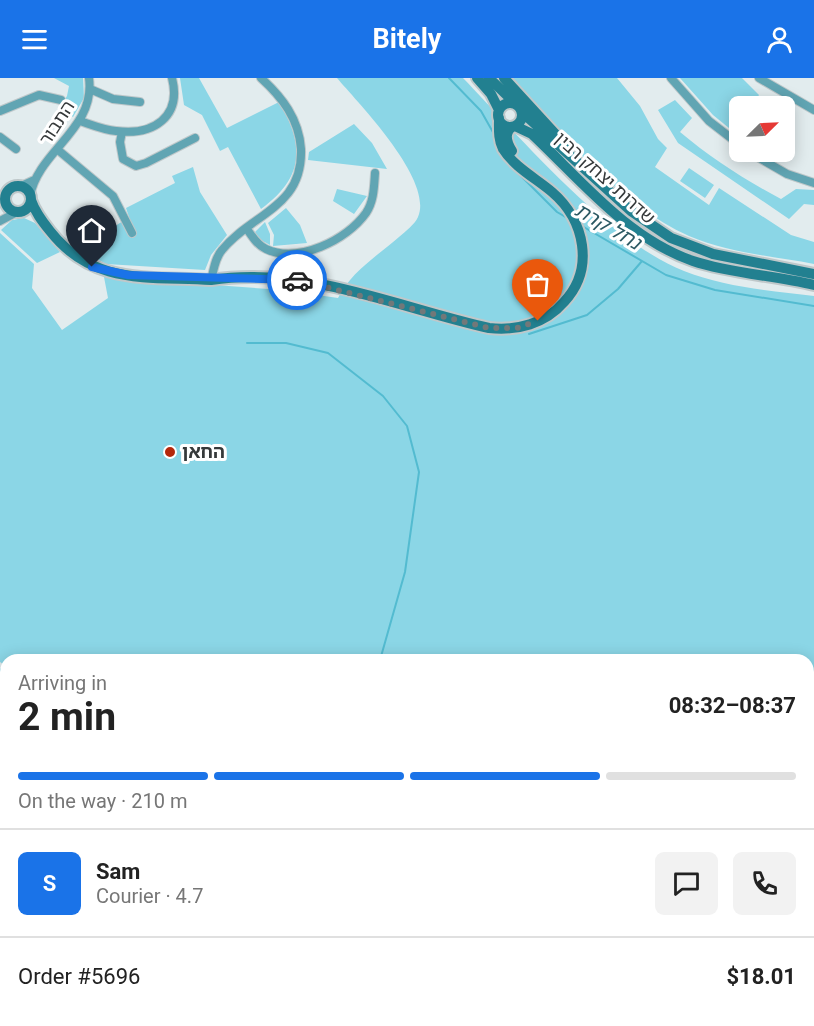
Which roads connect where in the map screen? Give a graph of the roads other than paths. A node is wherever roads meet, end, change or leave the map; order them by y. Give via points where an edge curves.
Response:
1 (89, 78) edge
2 (172, 78) edge
3 (261, 78) edge
4 (477, 78) edge
5 (489, 78) edge
6 (504, 78) edge
7 (671, 78) edge
8 (759, 78) edge
9 (90, 89) junction
10 (61, 100) dead end
11 (140, 102) dead end
12 (519, 109) junction
13 (814, 110) edge
14 (0, 111) edge
15 (499, 114) junction
16 (80, 121) junction
17 (513, 126) junction
18 (122, 132) junction
19 (729, 136) edge
20 (0, 137) edge
21 (195, 138) dead end
22 (16, 149) dead end
23 (57, 150) junction
24 (766, 162) edge
25 (375, 173) dead end
26 (35, 179) junction
27 (814, 183) edge
28 (0, 185) edge
29 (601, 185) junction
30 (17, 187) junction
31 (30, 198) junction
32 (4, 201) edge
33 (20, 211) junction
34 (0, 220) edge
35 (43, 222) junction
36 (247, 229) junction
37 (132, 233) dead end
38 (814, 274) edge
39 (211, 280) junction
40 (814, 285) edge

1 - 9 street, התבור
2 - 18 street via 175,95 169,114 151,127
3 - 36 street via 286,104 295,122 300,137 300,170 285,197
4 - 15 street via 491,94
5 - 12 street, שדרות יצחק רבין
6 - 29 street
7 - 19 street via 709,121
8 - 13 street
9 - 11 street via 113,99
9 - 16 street, התבור
10 - 14 street via 39,95
12 - 15 street via 508,103
12 - 17 street via 521,121
12 - 29 street, שדרות יצחק רבין
15 - 17 street via 503,124
15 - 39 street via 499,140 504,149 562,201 582,240 582,264 576,285 546,318 517,328 489,328 309,282 225,277
16 - 18 street
16 - 23 street, התבור
17 - 39 street via 507,132 509,147 568,200 587,240 585,282 571,305 549,323 523,333 496,335 305,287
17 - 40 street, שדרות יצחק רבין via 532,134 624,221 665,249 710,266
18 - 21 street via 123,159 136,166
20 - 22 street
23 - 26 street, התבור
23 - 37 street via 113,196
24 - 27 street
25 - 36 street via 372,202 365,214 323,246 304,252 274,252 258,244
26 - 30 street, התבור
26 - 31 street, התבור
28 - 30 street
29 - 38 street, שדרות יצחק רבין via 644,222 682,244
30 - 31 street via 27,190
30 - 32 street via 7,193
31 - 33 street
31 - 35 street
32 - 33 street
32 - 34 street
33 - 34 street
33 - 35 street
35 - 39 street via 64,249 92,267 128,275
36 - 39 street via 221,251

